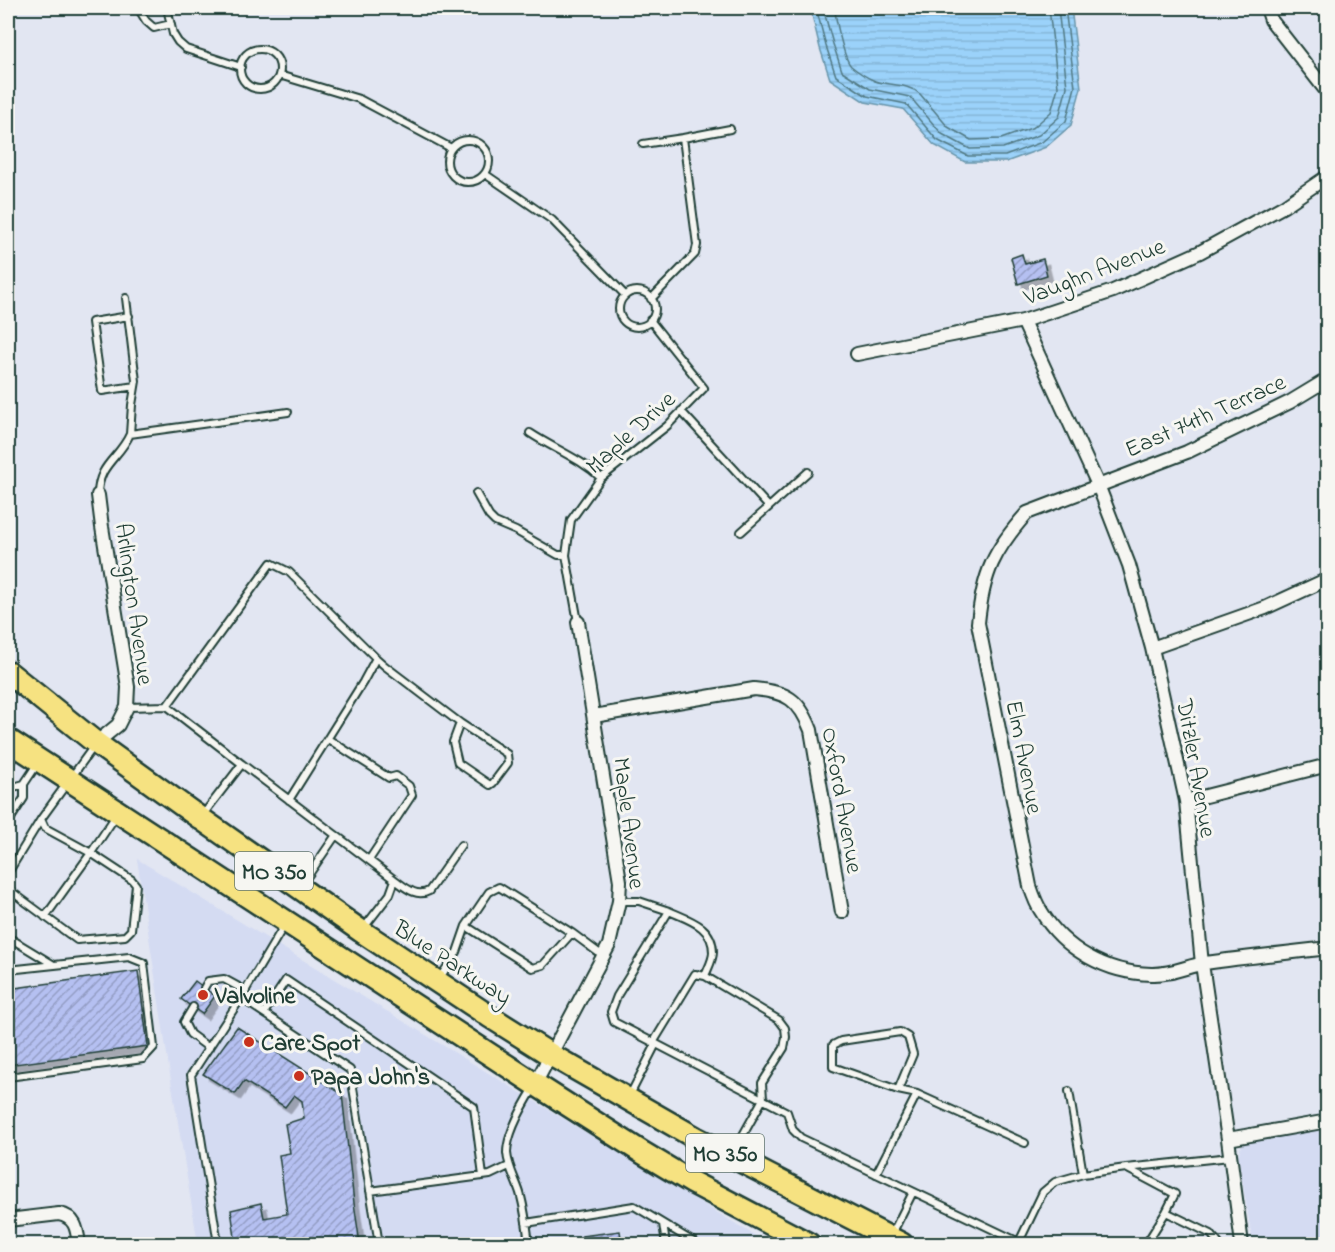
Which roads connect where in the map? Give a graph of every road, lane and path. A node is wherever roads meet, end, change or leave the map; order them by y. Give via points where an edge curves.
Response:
1 (138, 8) edge
2 (167, 8) edge
3 (1268, 8) edge
4 (171, 24) junction
5 (241, 67) junction
6 (279, 75) junction
7 (1328, 93) edge
8 (729, 129) dead end
9 (683, 138) junction
10 (643, 144) dead end
11 (451, 148) junction
12 (484, 174) junction
13 (1328, 176) edge
14 (625, 295) junction
15 (126, 298) dead end
16 (651, 299) junction
17 (129, 316) junction
18 (650, 320) junction
19 (1023, 321) junction
20 (857, 354) dead end
21 (1328, 379) edge
22 (135, 386) junction
23 (681, 411) junction
24 (288, 412) dead end
25 (530, 433) dead end
26 (130, 434) junction
27 (808, 472) dead end
28 (601, 478) junction
29 (1098, 485) junction
30 (476, 493) dead end
31 (98, 495) joint
32 (769, 507) junction
33 (741, 532) dead end
34 (566, 555) junction
35 (1328, 579) edge
36 (578, 622) joint
37 (1152, 648) junction
38 (376, 658) junction
39 (8, 672) edge
40 (167, 706) junction
41 (127, 707) junction
42 (594, 716) junction
43 (460, 723) junction
44 (328, 739) junction
45 (96, 743) junction
46 (14, 744) edge
47 (40, 760) junction
48 (242, 764) junction
49 (8, 765) edge
50 (1328, 765) edge
51 (70, 780) junction
52 (24, 783) junction
53 (8, 792) edge
54 (289, 800) junction
55 (1186, 801) junction
56 (118, 812) junction
57 (41, 819) junction
58 (200, 819) junction
59 (8, 823) edge
60 (336, 835) junction
61 (461, 845) dead end
62 (91, 853) junction
63 (369, 860) junction
64 (8, 873) edge
65 (395, 880) junction
66 (299, 889) junction
67 (8, 890) edge
68 (619, 901) junction
69 (669, 911) junction
70 (842, 912) dead end
71 (45, 917) junction
72 (287, 922) junction
73 (466, 926) junction
74 (361, 931) junction
75 (572, 933) junction
76 (8, 937) edge
77 (1328, 948) edge
78 (603, 956) junction
79 (1202, 964) junction
80 (55, 965) junction
81 (8, 970) edge
82 (705, 976) junction
83 (437, 982) junction
84 (204, 988) dead end
85 (246, 991) junction
86 (242, 998) junction
87 (193, 1007) dead end
88 (264, 1013) junction
89 (654, 1044) junction
90 (209, 1048) junction
91 (550, 1055) junction
92 (8, 1077) edge
93 (536, 1084) junction
94 (898, 1090) junction
95 (1069, 1091) dead end
96 (917, 1094) junction
97 (628, 1099) junction
98 (763, 1099) junction
99 (1328, 1121) edge
100 (1228, 1139) junction
101 (1025, 1143) dead end
102 (732, 1156) junction
103 (1230, 1157) junction
104 (509, 1166) junction
105 (1126, 1167) junction
106 (876, 1174) junction
107 (1083, 1174) junction
108 (483, 1176) junction
109 (370, 1191) junction
110 (913, 1192) junction
111 (1166, 1212) junction
112 (8, 1220) edge
113 (526, 1223) junction
114 (663, 1224) junction
115 (896, 1241) edge
116 (1020, 1244) edge
117 (79, 1245) edge
118 (218, 1245) edge
119 (379, 1245) edge
120 (529, 1245) edge
121 (666, 1245) edge
122 (697, 1245) edge
123 (809, 1245) edge
124 (1146, 1245) edge
125 (1219, 1245) edge
126 (1242, 1245) edge

1 - 4 lane via 154,28
2 - 4 lane
3 - 7 street via 1271,20
4 - 5 lane via 178,42 186,49
5 - 6 lane via 247,84 259,89 272,86
5 - 6 lane via 251,52 264,50 279,62
6 - 11 lane via 359,99
8 - 9 lane
9 - 10 lane
9 - 16 lane via 697,245 695,254
11 - 12 lane via 469,140 481,145 488,155
11 - 12 lane via 448,169 458,180 472,181
12 - 14 lane via 552,220
13 - 19 street, Vaughn Avenue via 1284,206 1200,252 1113,291
14 - 16 lane via 636,291
14 - 18 lane via 619,305 624,321 640,326
15 - 17 lane
16 - 18 lane via 654,310
17 - 22 lane
17 - 22 lane via 92,322 102,391
18 - 23 lane, Maple Drive via 704,388
19 - 20 street, Vaughn Avenue
19 - 29 street, Ditzler Avenue
21 - 29 street, East 74th Terrace via 1187,452
22 - 26 lane
23 - 28 lane, Maple Drive
23 - 32 lane
24 - 26 lane
25 - 28 lane via 588,466
26 - 31 lane via 101,474
27 - 32 lane
28 - 34 lane, Maple Drive via 571,520
29 - 37 street, Ditzler Avenue via 1129,566
29 - 79 street, Elm Avenue via 1027,513 997,552 980,598 978,623 1029,886 1057,933 1100,964 1126,972 1153,974
30 - 34 lane via 495,522 558,555
31 - 41 street, Arlington Avenue via 128,687
32 - 33 lane
34 - 36 lane, Maple Drive
35 - 37 street via 1265,608
36 - 42 street, Maple Avenue
37 - 55 street, Ditzler Avenue
38 - 40 lane via 289,572 271,563
38 - 43 lane
38 - 44 lane
39 - 45 highway, Blue Parkway / MO 350
40 - 41 lane
40 - 48 lane
41 - 45 street, Arlington Avenue via 118,725
42 - 68 street, Maple Avenue via 621,881
42 - 70 street, Oxford Avenue via 754,689 776,691 792,701 805,715 811,730
43 - 43 lane via 453,742 458,763 490,785 508,762 507,754
44 - 54 lane
44 - 63 lane via 389,778 396,776 409,786 412,795
45 - 51 lane
45 - 58 highway, Blue Parkway / MO 350
46 - 47 highway, MO 350
46 - 49 lane
47 - 51 highway, MO 350
47 - 52 lane
48 - 54 lane
48 - 58 lane
50 - 55 street
51 - 56 highway, MO 350
51 - 57 lane
52 - 53 lane
52 - 59 lane via 24,798
54 - 60 lane
55 - 79 street, Ditzler Avenue
56 - 62 lane
56 - 72 highway, MO 350
57 - 62 lane via 45,828
57 - 64 lane
58 - 66 highway, Blue Parkway / MO 350
60 - 63 lane
60 - 66 lane
61 - 65 lane via 424,894 417,894
62 - 71 lane
62 - 71 lane via 136,885 131,930 125,936 76,940
63 - 65 lane
65 - 74 lane via 390,894
66 - 74 highway, Blue Parkway / MO 350
67 - 71 lane
68 - 69 lane via 639,901
68 - 78 street, Maple Avenue
69 - 82 lane via 699,924 708,933 713,951
69 - 89 lane via 611,1012 614,1022
72 - 85 lane
72 - 93 highway, MO 350
73 - 75 lane via 532,968 543,964
73 - 75 lane via 489,892 499,886
73 - 83 lane via 457,952
74 - 83 highway, Blue Parkway / MO 350
75 - 78 lane
76 - 80 lane
77 - 79 street, Elm Avenue
78 - 91 street, Maple Avenue
79 - 100 street, Ditzler Avenue
80 - 81 lane
80 - 92 lane via 129,957 144,963 154,1047 143,1059
82 - 89 lane via 695,974
82 - 98 lane via 779,1020 784,1028 784,1048 762,1083
83 - 91 highway, Blue Parkway / MO 350
84 - 85 lane via 208,981 224,979
85 - 86 lane
86 - 88 lane
86 - 90 lane
87 - 90 lane via 184,1022 190,1034
88 - 108 lane via 285,980 474,1107
88 - 109 lane via 350,1070
89 - 97 lane
89 - 98 lane
90 - 118 lane via 191,1075
91 - 93 street, Maple Avenue
91 - 97 highway, Blue Parkway / MO 350
93 - 104 lane via 511,1134
93 - 123 highway, MO 350 via 693,1183
94 - 94 lane via 832,1067 833,1045 900,1032 908,1037 913,1054
94 - 96 lane
95 - 107 lane
96 - 101 lane
96 - 106 lane
97 - 102 highway, Blue Parkway / MO 350
98 - 102 lane
98 - 106 lane via 788,1112 801,1138
99 - 100 street
100 - 103 street, Ditzler Avenue
102 - 115 highway, Blue Parkway / MO 350
103 - 105 lane
103 - 126 street, Ditzler Avenue
104 - 108 lane
104 - 113 lane
105 - 107 lane
105 - 111 lane via 1175,1194
106 - 110 lane
107 - 116 lane via 1055,1182 1042,1192
108 - 109 lane
109 - 119 lane
110 - 115 lane
110 - 116 lane
111 - 124 lane
111 - 125 lane via 1211,1234
112 - 117 street via 64,1214 76,1227
113 - 114 lane via 634,1206
113 - 120 lane
114 - 121 lane
114 - 122 lane

